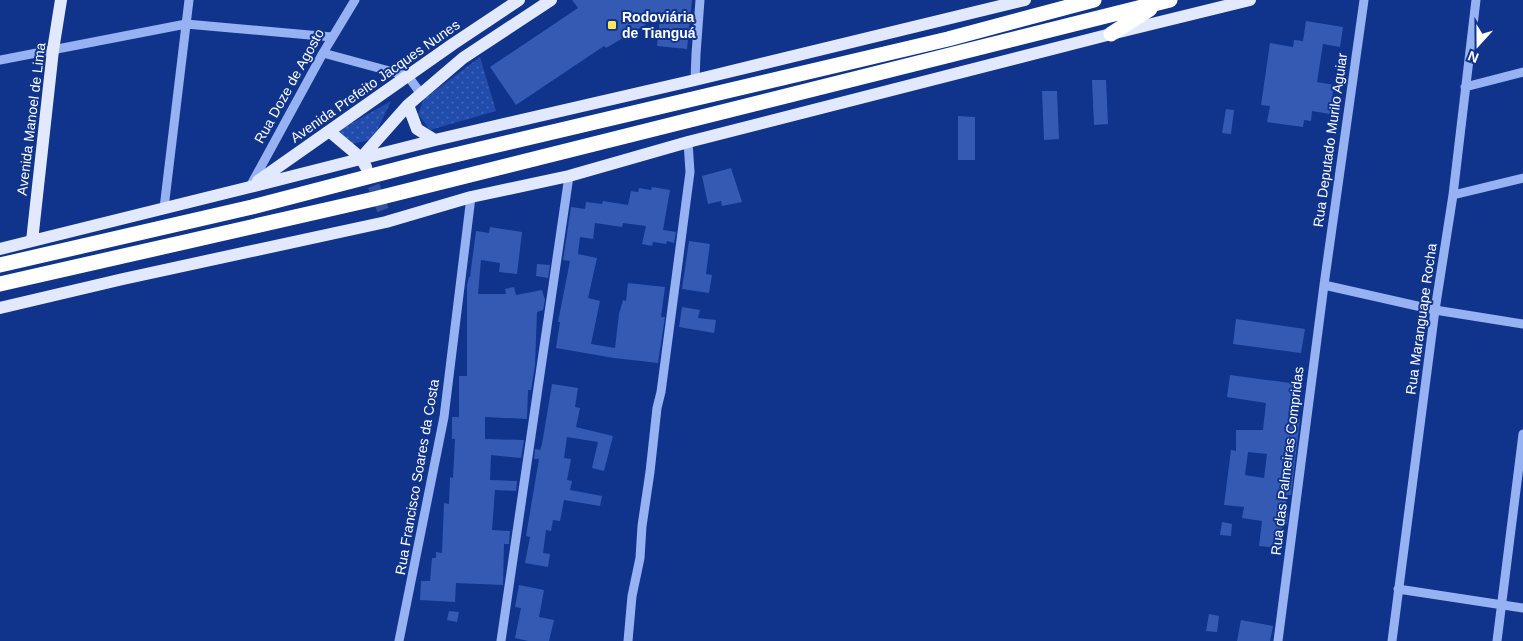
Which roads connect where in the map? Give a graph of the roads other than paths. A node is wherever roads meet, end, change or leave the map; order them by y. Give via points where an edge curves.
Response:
1 (61, 0) edge
2 (189, 0) edge
3 (355, 0) edge
4 (519, 0) edge
5 (551, 0) edge
6 (700, 0) edge
7 (1025, 0) edge
8 (1094, 0) edge
9 (1250, 0) edge
10 (1364, 0) edge
11 (1476, 0) edge
12 (1164, 1) edge
13 (504, 10) junction
14 (186, 24) junction
15 (513, 25) junction
16 (1111, 34) junction
17 (332, 37) junction
18 (453, 44) junction
19 (54, 50) junction
20 (323, 53) junction
21 (463, 58) junction
22 (0, 60) edge
23 (1523, 72) edge
24 (408, 76) junction
25 (695, 80) junction
26 (1465, 87) junction
27 (421, 94) junction
28 (408, 105) junction
29 (330, 131) junction
30 (435, 140) junction
31 (688, 142) junction
32 (364, 162) junction
33 (569, 176) junction
34 (1523, 178) edge
35 (250, 187) junction
36 (1453, 195) junction
37 (471, 197) junction
38 (164, 208) junction
39 (32, 241) junction
40 (0, 248) edge
41 (0, 265) edge
42 (0, 284) edge
43 (1324, 285) junction
44 (0, 308) edge
45 (1435, 310) junction
46 (1523, 324) edge
47 (1523, 434) edge
48 (1398, 589) junction
49 (1502, 605) junction
50 (1523, 608) edge
51 (400, 641) edge
52 (500, 641) edge
53 (628, 641) edge
54 (1278, 641) edge
55 (1392, 641) edge
56 (1497, 641) edge

1 - 19 main road, Avenida Manoel de Lima
2 - 14 street
3 - 17 street, Rua Doze de Agosto
4 - 13 main road, Avenida Prefeito Jacques Nunes
5 - 15 main road
6 - 25 street
7 - 25 main road
8 - 41 highway via 948,39
9 - 16 main road
10 - 43 street, Rua Deputado Murilo Aguiar
11 - 26 street, Rua Maranguape Rocha
12 - 16 highway
12 - 42 highway via 374,198
13 - 15 main road
13 - 18 main road, Avenida Prefeito Jacques Nunes
14 - 17 street
14 - 19 street
14 - 38 street
15 - 21 main road
16 - 31 main road
17 - 20 street, Rua Doze de Agosto
18 - 21 main road
18 - 24 main road, Avenida Prefeito Jacques Nunes
19 - 22 street
19 - 39 main road, Avenida Manoel de Lima
20 - 24 street
20 - 35 street, Rua Doze de Agosto
21 - 27 main road
23 - 26 street
24 - 27 street
24 - 29 main road, Avenida Prefeito Jacques Nunes
25 - 30 main road
26 - 36 street, Rua Maranguape Rocha
27 - 28 main road
28 - 30 main road via 416,129
28 - 32 main road
29 - 32 main road
29 - 35 main road, Avenida Prefeito Jacques Nunes
30 - 32 main road
31 - 33 main road
31 - 53 street via 690,172
32 - 35 main road
33 - 37 main road
33 - 52 street
34 - 36 street
35 - 38 main road
36 - 45 street, Rua Maranguape Rocha
37 - 44 main road
37 - 51 street, Rua Francisco Soares da Costa via 444,417
38 - 39 main road
39 - 40 main road
43 - 45 street
43 - 54 street, Rua das Palmeiras Compridas
45 - 46 street
45 - 48 street, Rua Maranguape Rocha
47 - 49 street
48 - 49 street
48 - 55 street, Rua Maranguape Rocha
49 - 50 street
49 - 56 street

